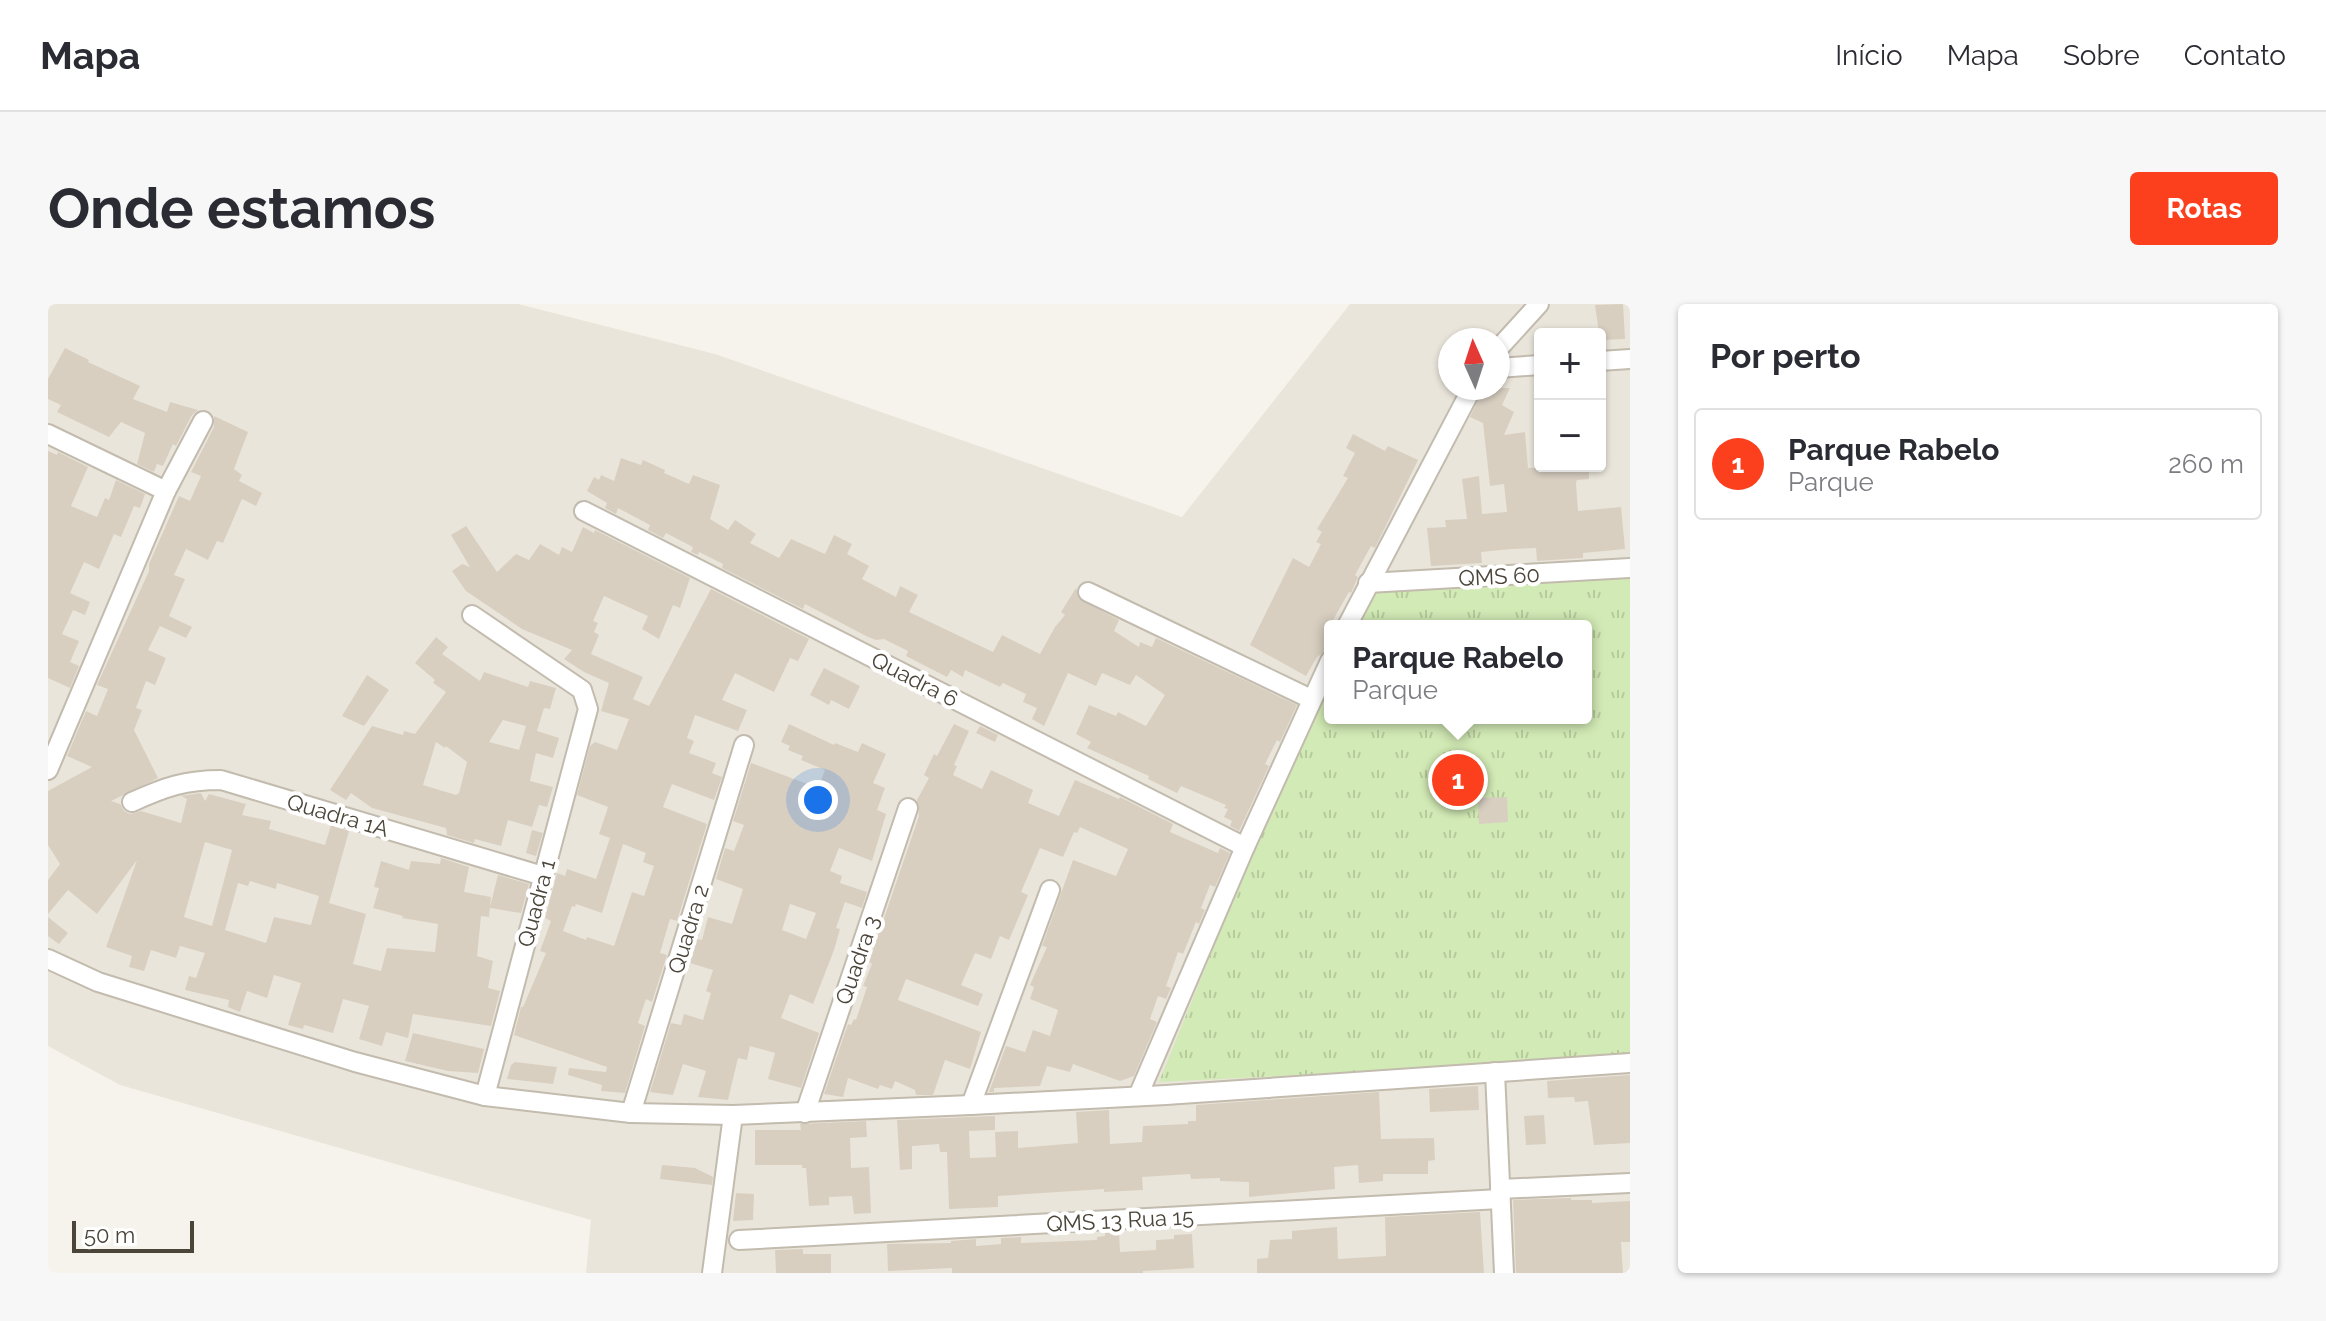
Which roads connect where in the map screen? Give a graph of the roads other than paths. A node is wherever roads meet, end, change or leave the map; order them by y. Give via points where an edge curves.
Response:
1 (1539, 304) edge
2 (1510, 336) edge
3 (1630, 359) edge
4 (1606, 361) edge
5 (1534, 365) edge
6 (1510, 367) edge
7 (1466, 400) edge
8 (203, 421) dead end
9 (48, 434) edge
10 (166, 491) junction
11 (584, 511) dead end
12 (1630, 568) edge
13 (1368, 583) junction
14 (1088, 592) dead end
15 (472, 615) dead end
16 (1350, 620) edge
17 (1324, 673) edge
18 (1311, 699) junction
19 (744, 745) dead end
20 (48, 770) edge
21 (132, 802) dead end
22 (908, 808) dead end
23 (1245, 847) junction
24 (543, 876) junction
25 (1050, 890) dead end
26 (48, 959) edge
27 (1630, 1063) edge
28 (1495, 1072) junction
29 (485, 1096) junction
30 (1138, 1096) junction
31 (971, 1105) junction
32 (631, 1113) junction
33 (805, 1113) junction
34 (733, 1115) junction
35 (1630, 1183) edge
36 (1500, 1194) junction
37 (739, 1240) dead end
38 (712, 1273) edge
39 (1504, 1273) edge

1 - 2 street
3 - 4 street
5 - 6 street
7 - 13 street
8 - 10 street
9 - 10 street
10 - 20 street
11 - 23 street, Quadra 6
12 - 13 street, QMS 60
13 - 16 street
14 - 18 street
15 - 24 street, Quadra 1 via 582,690 588,709
17 - 18 street
18 - 23 street
19 - 32 street, Quadra 2
21 - 24 street, Quadra 1A via 171,785 221,780
22 - 33 street, Quadra 3
23 - 30 street
24 - 29 street, Quadra 1
25 - 31 street
26 - 29 street via 98,982 355,1062
27 - 28 street
28 - 30 street
28 - 36 street
29 - 32 street
30 - 31 street
31 - 33 street
32 - 34 street
33 - 34 street
34 - 38 street
35 - 36 street, QMS 13 Rua 15
36 - 37 street, QMS 13 Rua 15
36 - 39 street

